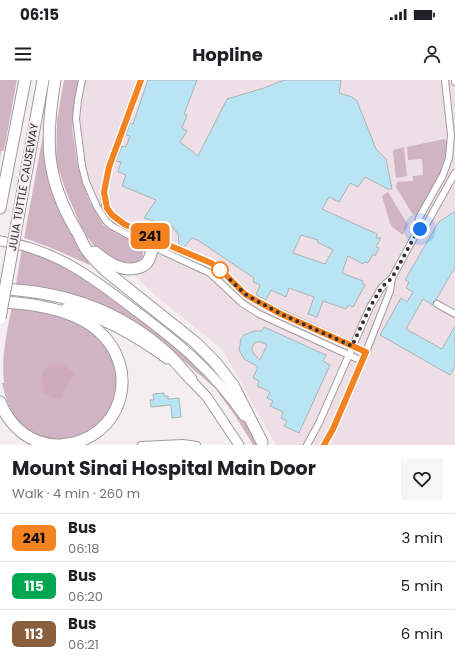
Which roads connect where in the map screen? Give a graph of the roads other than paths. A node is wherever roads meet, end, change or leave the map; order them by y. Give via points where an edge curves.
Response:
1 (25, 80) edge
2 (43, 80) edge
3 (55, 80) edge
4 (82, 80) edge
5 (445, 80) edge
6 (453, 134) edge
7 (455, 173) edge
8 (439, 182) junction
9 (450, 182) junction
10 (104, 192) dead end
11 (0, 208) edge
12 (417, 232) junction
13 (78, 233) junction
14 (0, 241) edge
15 (153, 246) junction
16 (392, 278) junction
17 (0, 289) edge
18 (0, 302) edge
19 (27, 304) junction
20 (438, 304) dead end
21 (455, 314) edge
22 (0, 318) edge
23 (352, 346) junction
24 (366, 352) junction
25 (349, 354) junction
26 (362, 361) junction
27 (191, 379) junction
28 (0, 402) edge
29 (263, 443) edge
30 (58, 445) edge
31 (141, 445) edge
32 (197, 445) edge
33 (239, 445) edge
34 (307, 445) edge
35 (324, 445) edge

1 - 11 highway, JULIA TUTTLE CAUSEWAY
2 - 22 highway, JULIA TUTTLE CAUSEWAY, bridge
3 - 13 highway via 49,128 50,164 61,201
4 - 15 street via 76,119 86,182 106,221
5 - 6 street
6 - 8 street via 449,158
7 - 9 street
8 - 9 street
8 - 12 street via 419,218
9 - 12 street via 427,223
10 - 23 street via 107,208 124,224 211,263 255,300
12 - 16 street
13 - 15 highway via 95,252 123,268 135,268 146,264
13 - 29 highway via 98,264 216,362 232,385
14 - 29 main road via 34,248 68,263 98,282 196,359 237,405
15 - 25 street via 210,273 242,303 259,314
16 - 23 street via 382,287 370,307
16 - 24 street via 390,291
17 - 27 highway via 60,296 104,312 148,338 169,355
18 - 19 highway
19 - 27 main road via 61,307 114,326 145,343
19 - 30 highway via 71,315 94,327 111,345 121,369 121,396 110,420 91,436 76,443
20 - 21 street
23 - 24 street
23 - 25 street
24 - 26 street
25 - 26 street
25 - 34 street
26 - 35 street
27 - 33 main road via 213,405
28 - 30 highway via 9,420 20,431 43,443
31 - 32 street

